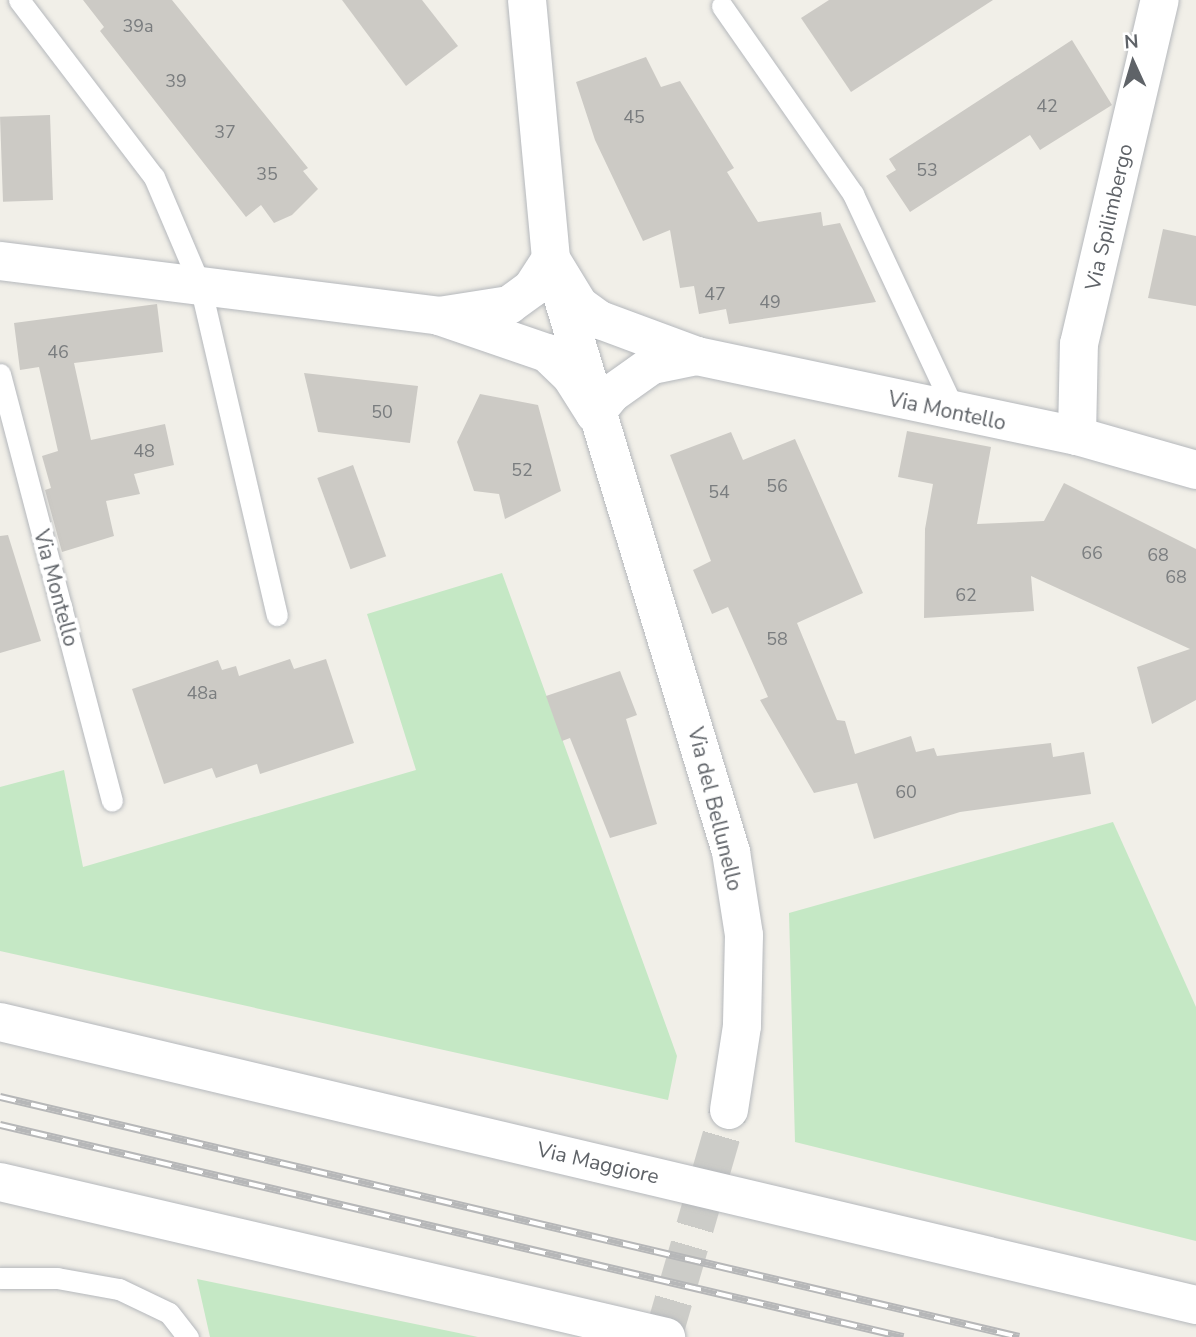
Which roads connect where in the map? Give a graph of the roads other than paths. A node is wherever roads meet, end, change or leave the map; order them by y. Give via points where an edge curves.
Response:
1 (19, 0) edge
2 (527, 0) edge
3 (1160, 0) edge
4 (722, 6) dead end
5 (551, 259) junction
6 (0, 261) edge
7 (200, 285) junction
8 (439, 316) junction
9 (697, 356) junction
10 (0, 374) edge
11 (595, 414) junction
12 (956, 414) junction
13 (1077, 436) junction
14 (1196, 470) edge
15 (277, 615) dead end
16 (112, 802) dead end
17 (0, 1022) edge
18 (729, 1110) tunnel mouth
19 (0, 1182) edge
20 (0, 1278) edge
21 (1196, 1305) edge
22 (188, 1337) edge
23 (666, 1337) edge

1 - 7 lane via 154,177
2 - 5 street
3 - 13 street, Via Spilimbergo via 1079,344
4 - 12 lane via 853,194
5 - 8 street via 532,288 509,305
5 - 9 street, Via Montello via 579,305 600,320
5 - 11 street
6 - 7 street
7 - 8 street
7 - 15 lane
8 - 11 street via 547,353 571,376
9 - 11 street via 652,365 611,394
9 - 12 street, Via Montello
10 - 16 lane, Via Montello
11 - 18 street, Via del Bellunello via 656,596 731,852 744,935 741,1026
12 - 13 street, Via Montello
13 - 14 street, Via Montello
17 - 21 street, Via Maggiore
19 - 23 street
20 - 22 lane via 57,1278 119,1289 169,1313

